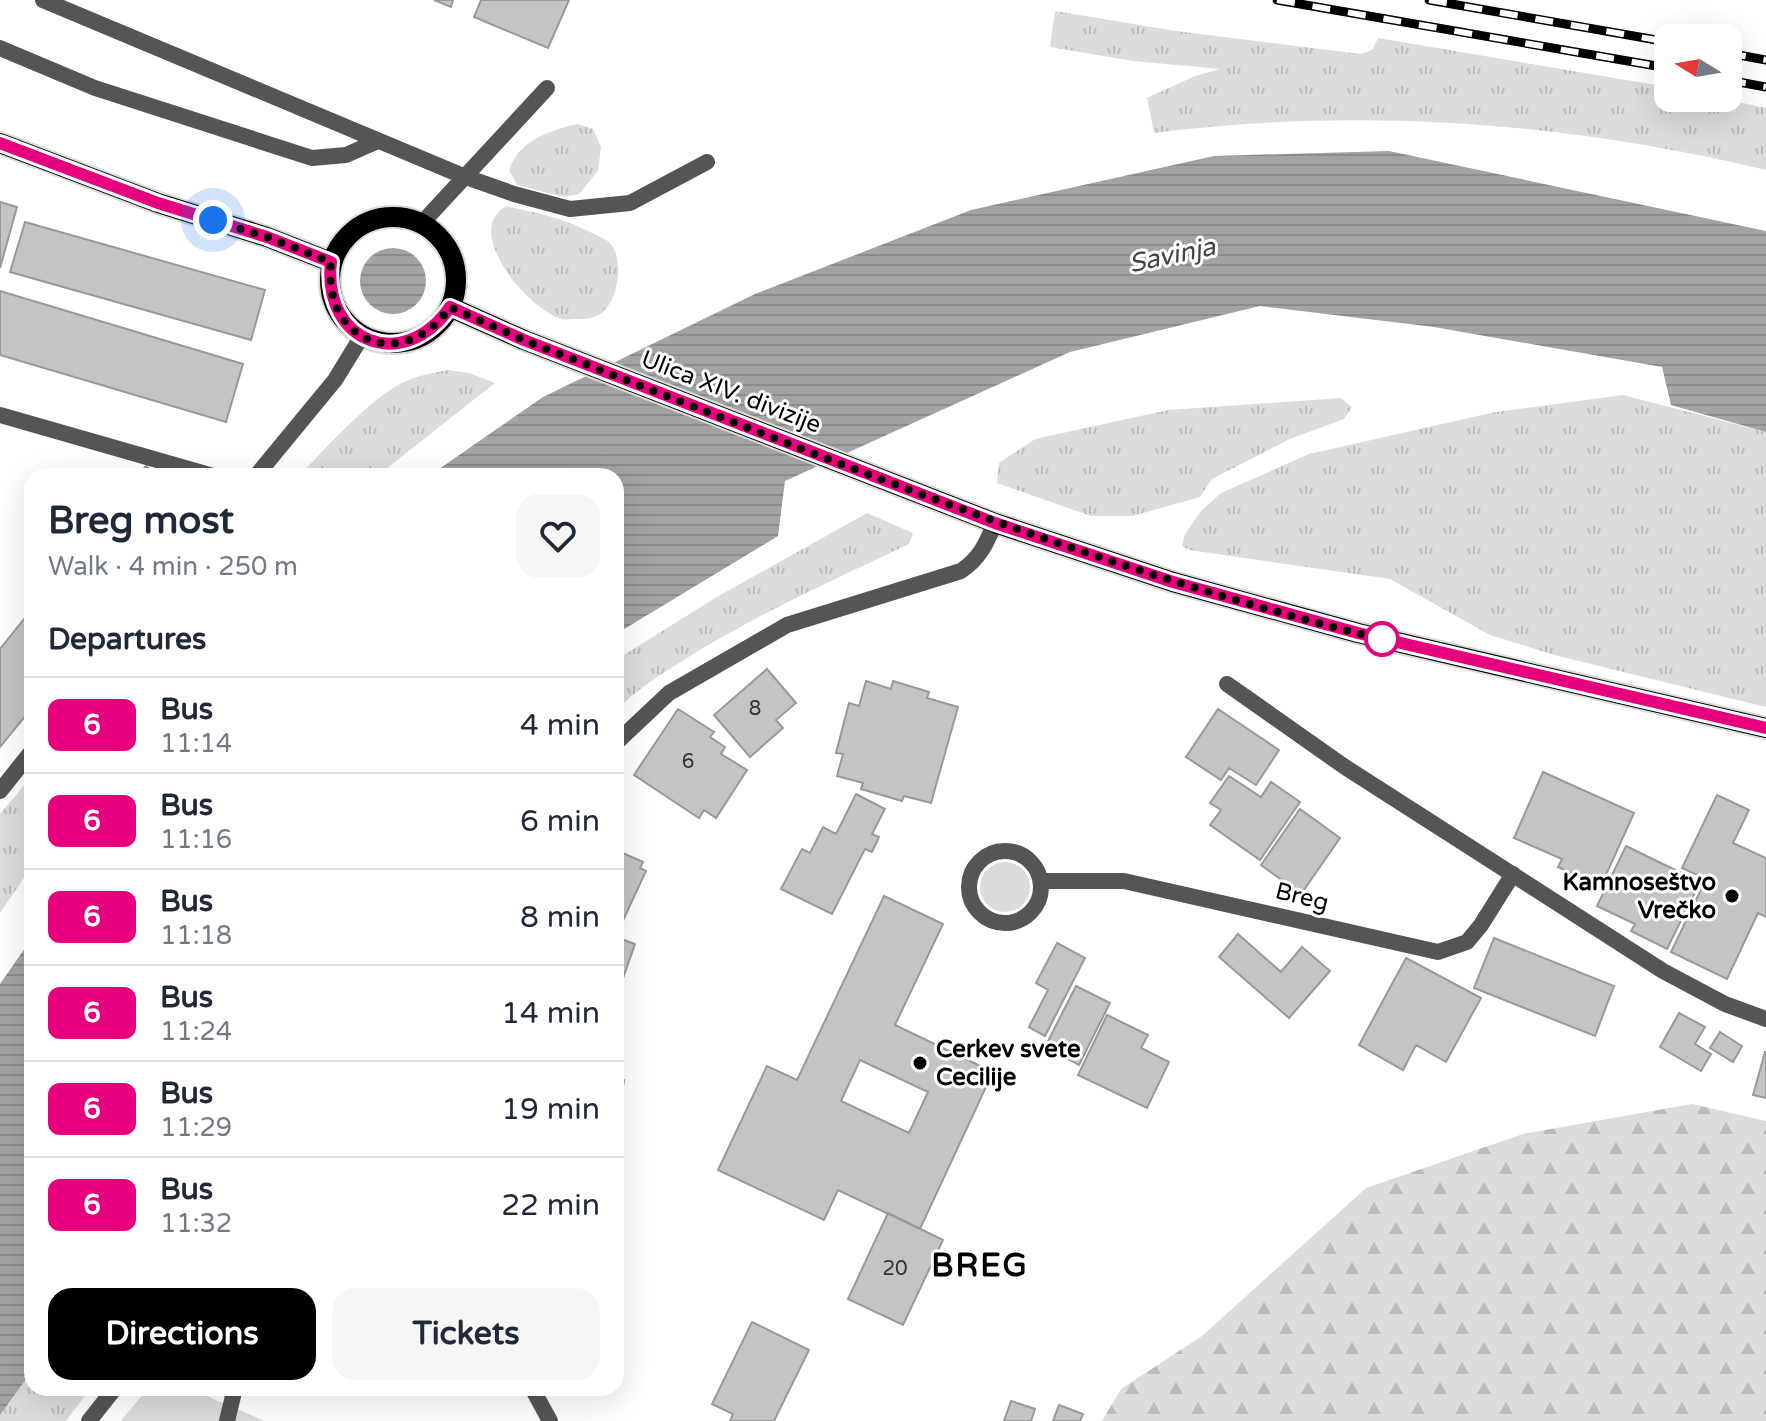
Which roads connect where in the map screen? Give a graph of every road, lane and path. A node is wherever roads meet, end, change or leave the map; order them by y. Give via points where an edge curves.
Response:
1 (43, 0) edge
2 (0, 48) edge
3 (547, 88) dead end
4 (378, 141) junction
5 (0, 143) edge
6 (707, 162) dead end
7 (463, 176) junction
8 (422, 223) junction
9 (331, 262) junction
10 (450, 307) junction
11 (362, 336) junction
12 (0, 415) edge
13 (185, 468) edge
14 (263, 468) edge
15 (995, 523) junction
16 (1227, 684) dead end
17 (1766, 728) edge
18 (624, 735) edge
19 (24, 761) edge
20 (0, 791) edge
21 (1513, 874) junction
22 (1041, 881) junction
23 (1766, 1019) edge
24 (109, 1396) edge
25 (233, 1396) edge
26 (536, 1396) edge
27 (89, 1421) edge
28 (227, 1421) edge
29 (550, 1421) edge

1 - 4 street
2 - 4 street via 95,88 312,158 346,155
3 - 7 street
4 - 7 street
5 - 9 main road
6 - 7 street via 630,203 570,209
7 - 8 street
8 - 9 main road via 404,217 368,221 339,245
8 - 10 main road via 449,250 456,288
9 - 11 main road via 334,304
10 - 11 main road via 422,337 381,343
10 - 15 main road, Ulica XIV. divizije
11 - 14 street via 335,380
12 - 13 street
15 - 17 main road, Ulica XIV. divizije via 1173,582 1358,633
15 - 18 street via 984,549 961,571 787,625 669,693
16 - 21 street
19 - 20 street
21 - 22 street, Breg via 1467,942 1438,952 1124,881
21 - 23 street via 1663,971
22 - 22 street via 1036,906 1021,920 1000,924 974,907 968,891 973,869 987,855 1003,851 1023,855
24 - 27 street
25 - 28 street
26 - 29 street

